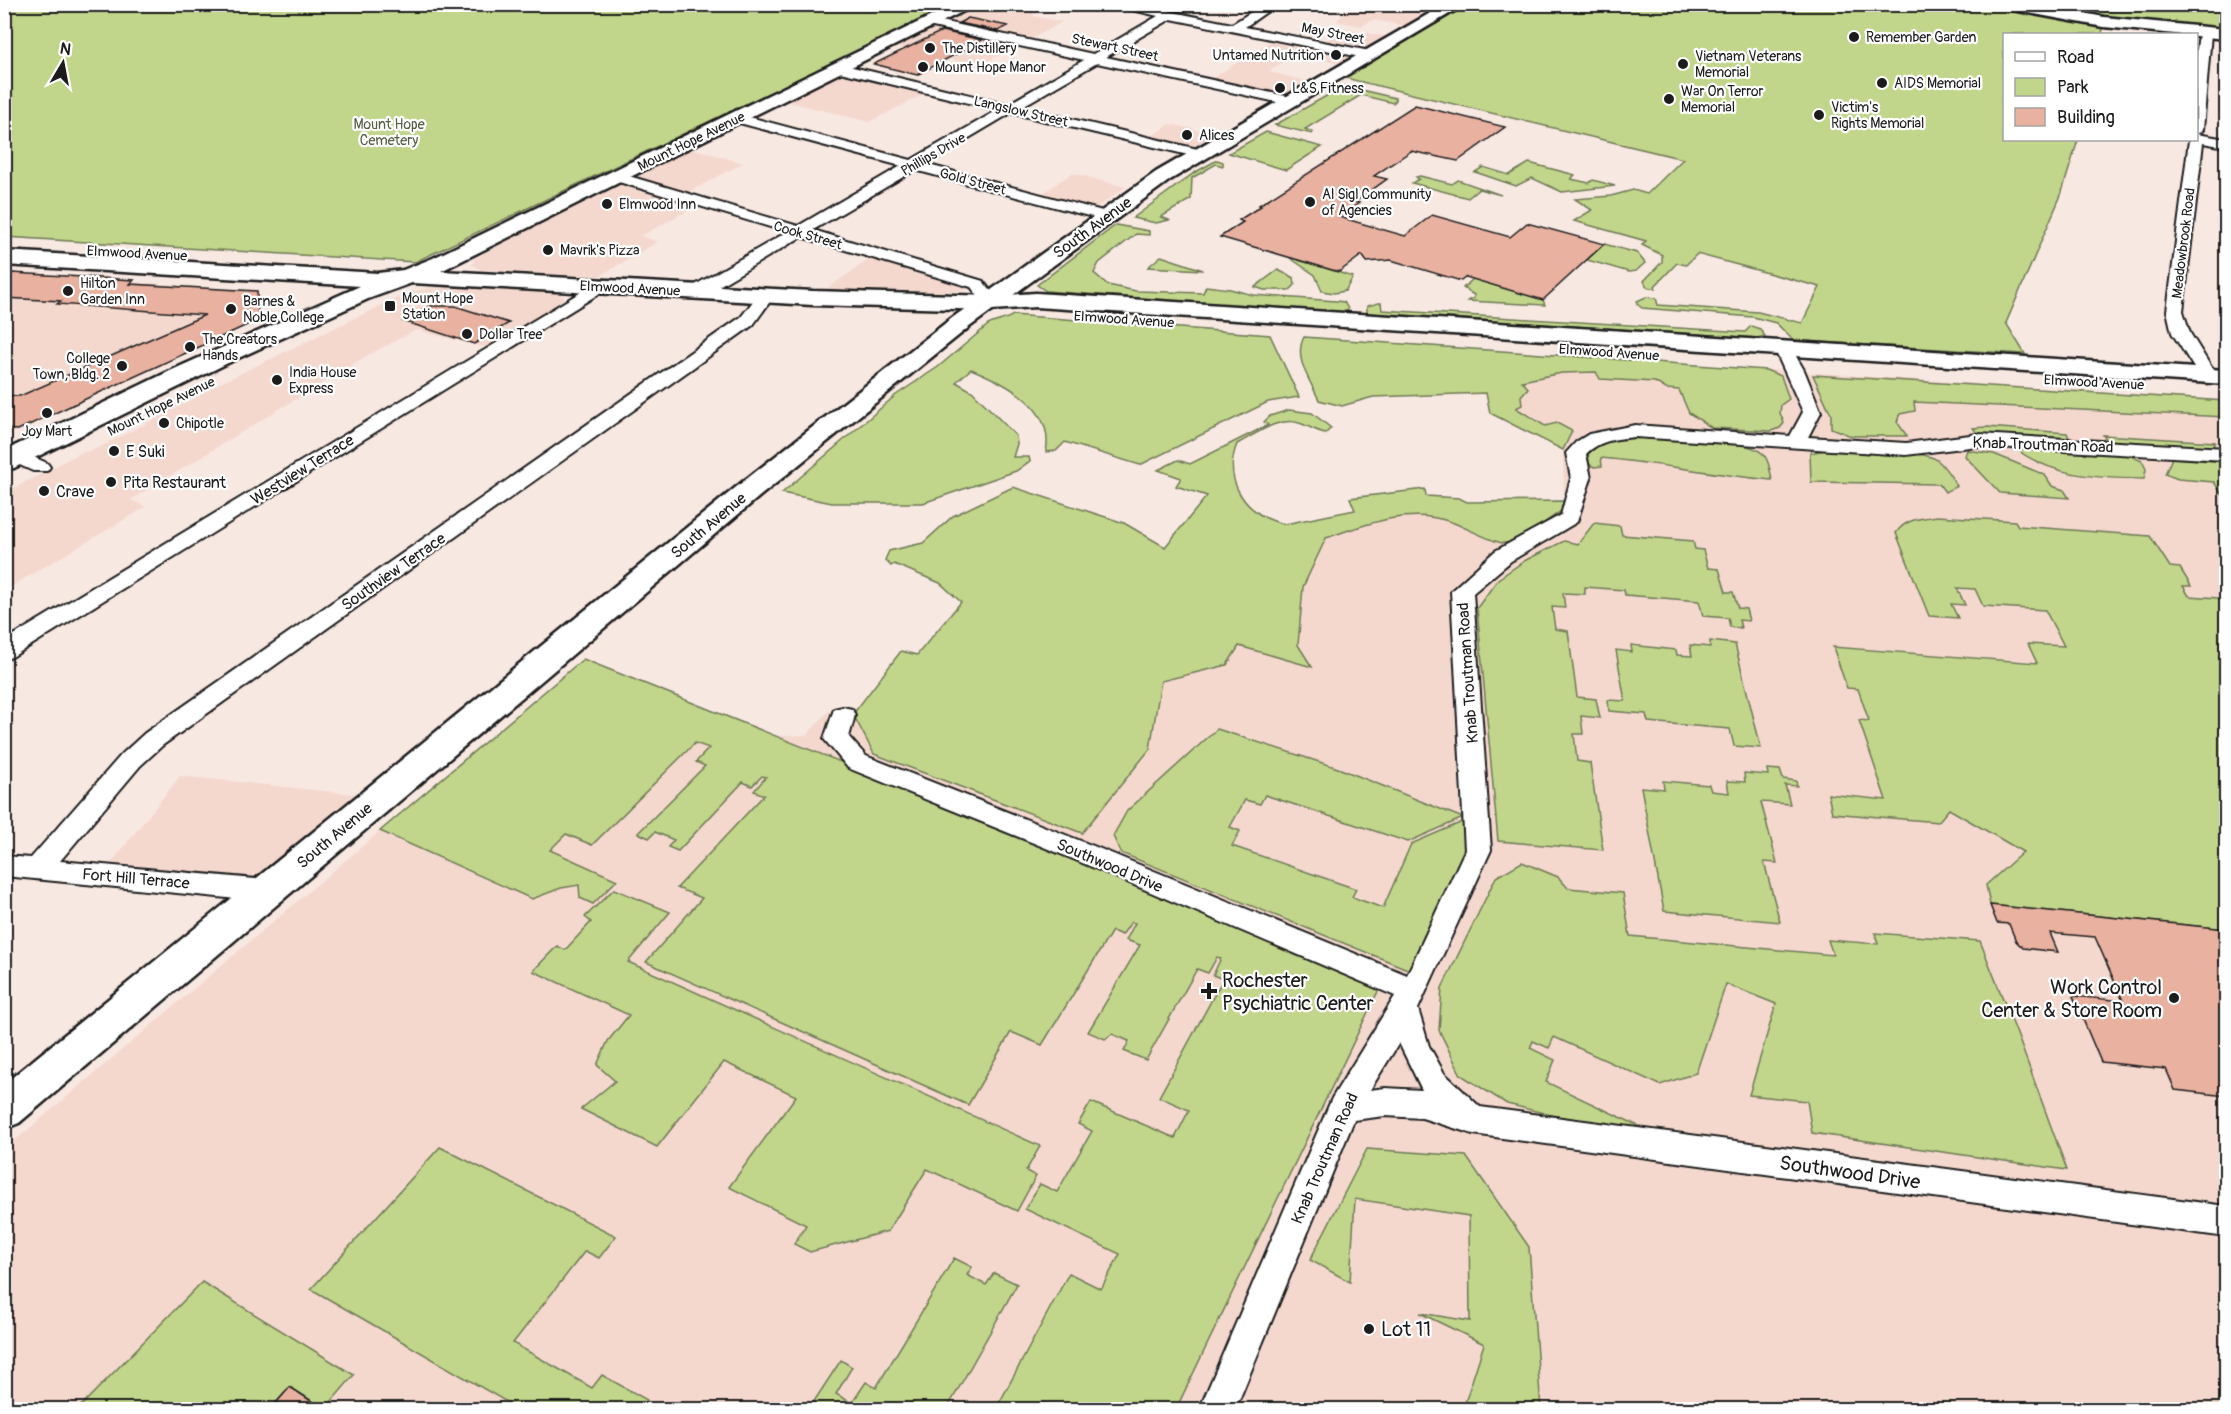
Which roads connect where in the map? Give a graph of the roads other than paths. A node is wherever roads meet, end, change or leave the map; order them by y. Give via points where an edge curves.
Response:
1 (970, 4) edge
2 (1113, 4) edge
3 (1273, 4) edge
4 (1377, 4) edge
5 (2007, 4) edge
6 (1456, 6) edge
7 (1169, 15) junction
8 (932, 23) junction
9 (1234, 28) junction
10 (2205, 33) junction
11 (2226, 34) edge
12 (1370, 55) junction
13 (1096, 58) junction
14 (840, 68) junction
15 (1291, 101) junction
16 (1010, 108) junction
17 (2198, 108) edge
18 (737, 118) junction
19 (2198, 139) edge
20 (2196, 141) edge
21 (2226, 143) edge
22 (1201, 154) junction
23 (913, 165) junction
24 (617, 177) junction
25 (1105, 216) junction
26 (798, 232) junction
27 (4, 245) edge
28 (4, 258) edge
29 (412, 276) junction
30 (599, 286) junction
31 (696, 292) junction
32 (766, 296) junction
33 (992, 303) junction
34 (1787, 357) junction
35 (2220, 381) edge
36 (1796, 442) junction
37 (2226, 454) edge
38 (17, 459) edge
39 (4, 486) edge
40 (4, 652) edge
41 (843, 715) dead end
42 (4, 866) edge
43 (38, 869) junction
44 (267, 891) junction
45 (1408, 999) junction
46 (1343, 1108) junction
47 (4, 1110) edge
48 (1473, 1120) junction
49 (2226, 1222) edge
50 (1217, 1410) edge

1 - 8 main road, Mount Hope Avenue
2 - 7 street, May Street
3 - 9 street
4 - 6 street
5 - 10 main road via 2104,22
6 - 12 main road, South Avenue
7 - 9 street, May Street
7 - 13 street, Phillips Drive
8 - 13 street, Stewart Street
8 - 14 main road, Mount Hope Avenue
9 - 12 street, May Street
10 - 11 main road
10 - 17 street
12 - 15 main road, South Avenue
13 - 15 street, Stewart Street
13 - 16 street, Phillips Drive
14 - 16 street, Langslow Street
14 - 18 main road, Mount Hope Avenue
15 - 22 main road, South Avenue
16 - 22 street, Langslow Street
16 - 23 street, Phillips Drive
18 - 23 street, Gold Street
18 - 24 main road, Mount Hope Avenue
19 - 21 street
20 - 35 street, Meadowbrook Road via 2175,311 2181,333
22 - 25 main road, South Avenue
23 - 25 street, Gold Street
23 - 26 street, Phillips Drive
24 - 26 street, Cook Street
24 - 29 main road, Mount Hope Avenue
25 - 33 main road, South Avenue
26 - 31 street, Phillips Drive
26 - 33 street, Cook Street via 977,284
27 - 29 main road, Elmwood Avenue via 379,268
28 - 29 main road, Elmwood Avenue via 378,280
29 - 30 main road, Elmwood Avenue
29 - 38 main road, Mount Hope Avenue via 362,294 194,370
30 - 31 main road, Elmwood Avenue
30 - 40 street, Westview Terrace
31 - 32 main road, Elmwood Avenue
32 - 33 main road, Elmwood Avenue
32 - 43 street, Southview Terrace via 747,321 154,739 131,760
33 - 34 main road, Elmwood Avenue via 1067,315
33 - 44 main road, South Avenue via 960,323 750,490
34 - 35 main road, Elmwood Avenue
34 - 36 street via 1812,412
36 - 37 street, Knab Troutman Road via 1906,449 1978,440
36 - 45 street, Knab Troutman Road via 1635,431 1596,436 1576,453 1581,478 1570,518 1503,556 1462,591 1478,850
38 - 39 main road, Mount Hope Avenue
41 - 45 street, Southwood Drive via 836,739 857,762 1082,852
42 - 43 street, Fort Hill Terrace
43 - 44 street, Fort Hill Terrace
44 - 47 main road, South Avenue
45 - 46 street, Knab Troutman Road
45 - 48 street via 1415,1048 1433,1082
46 - 48 street, Southwood Drive via 1385,1102 1422,1104
46 - 50 street, Knab Troutman Road
48 - 49 street, Southwood Drive

